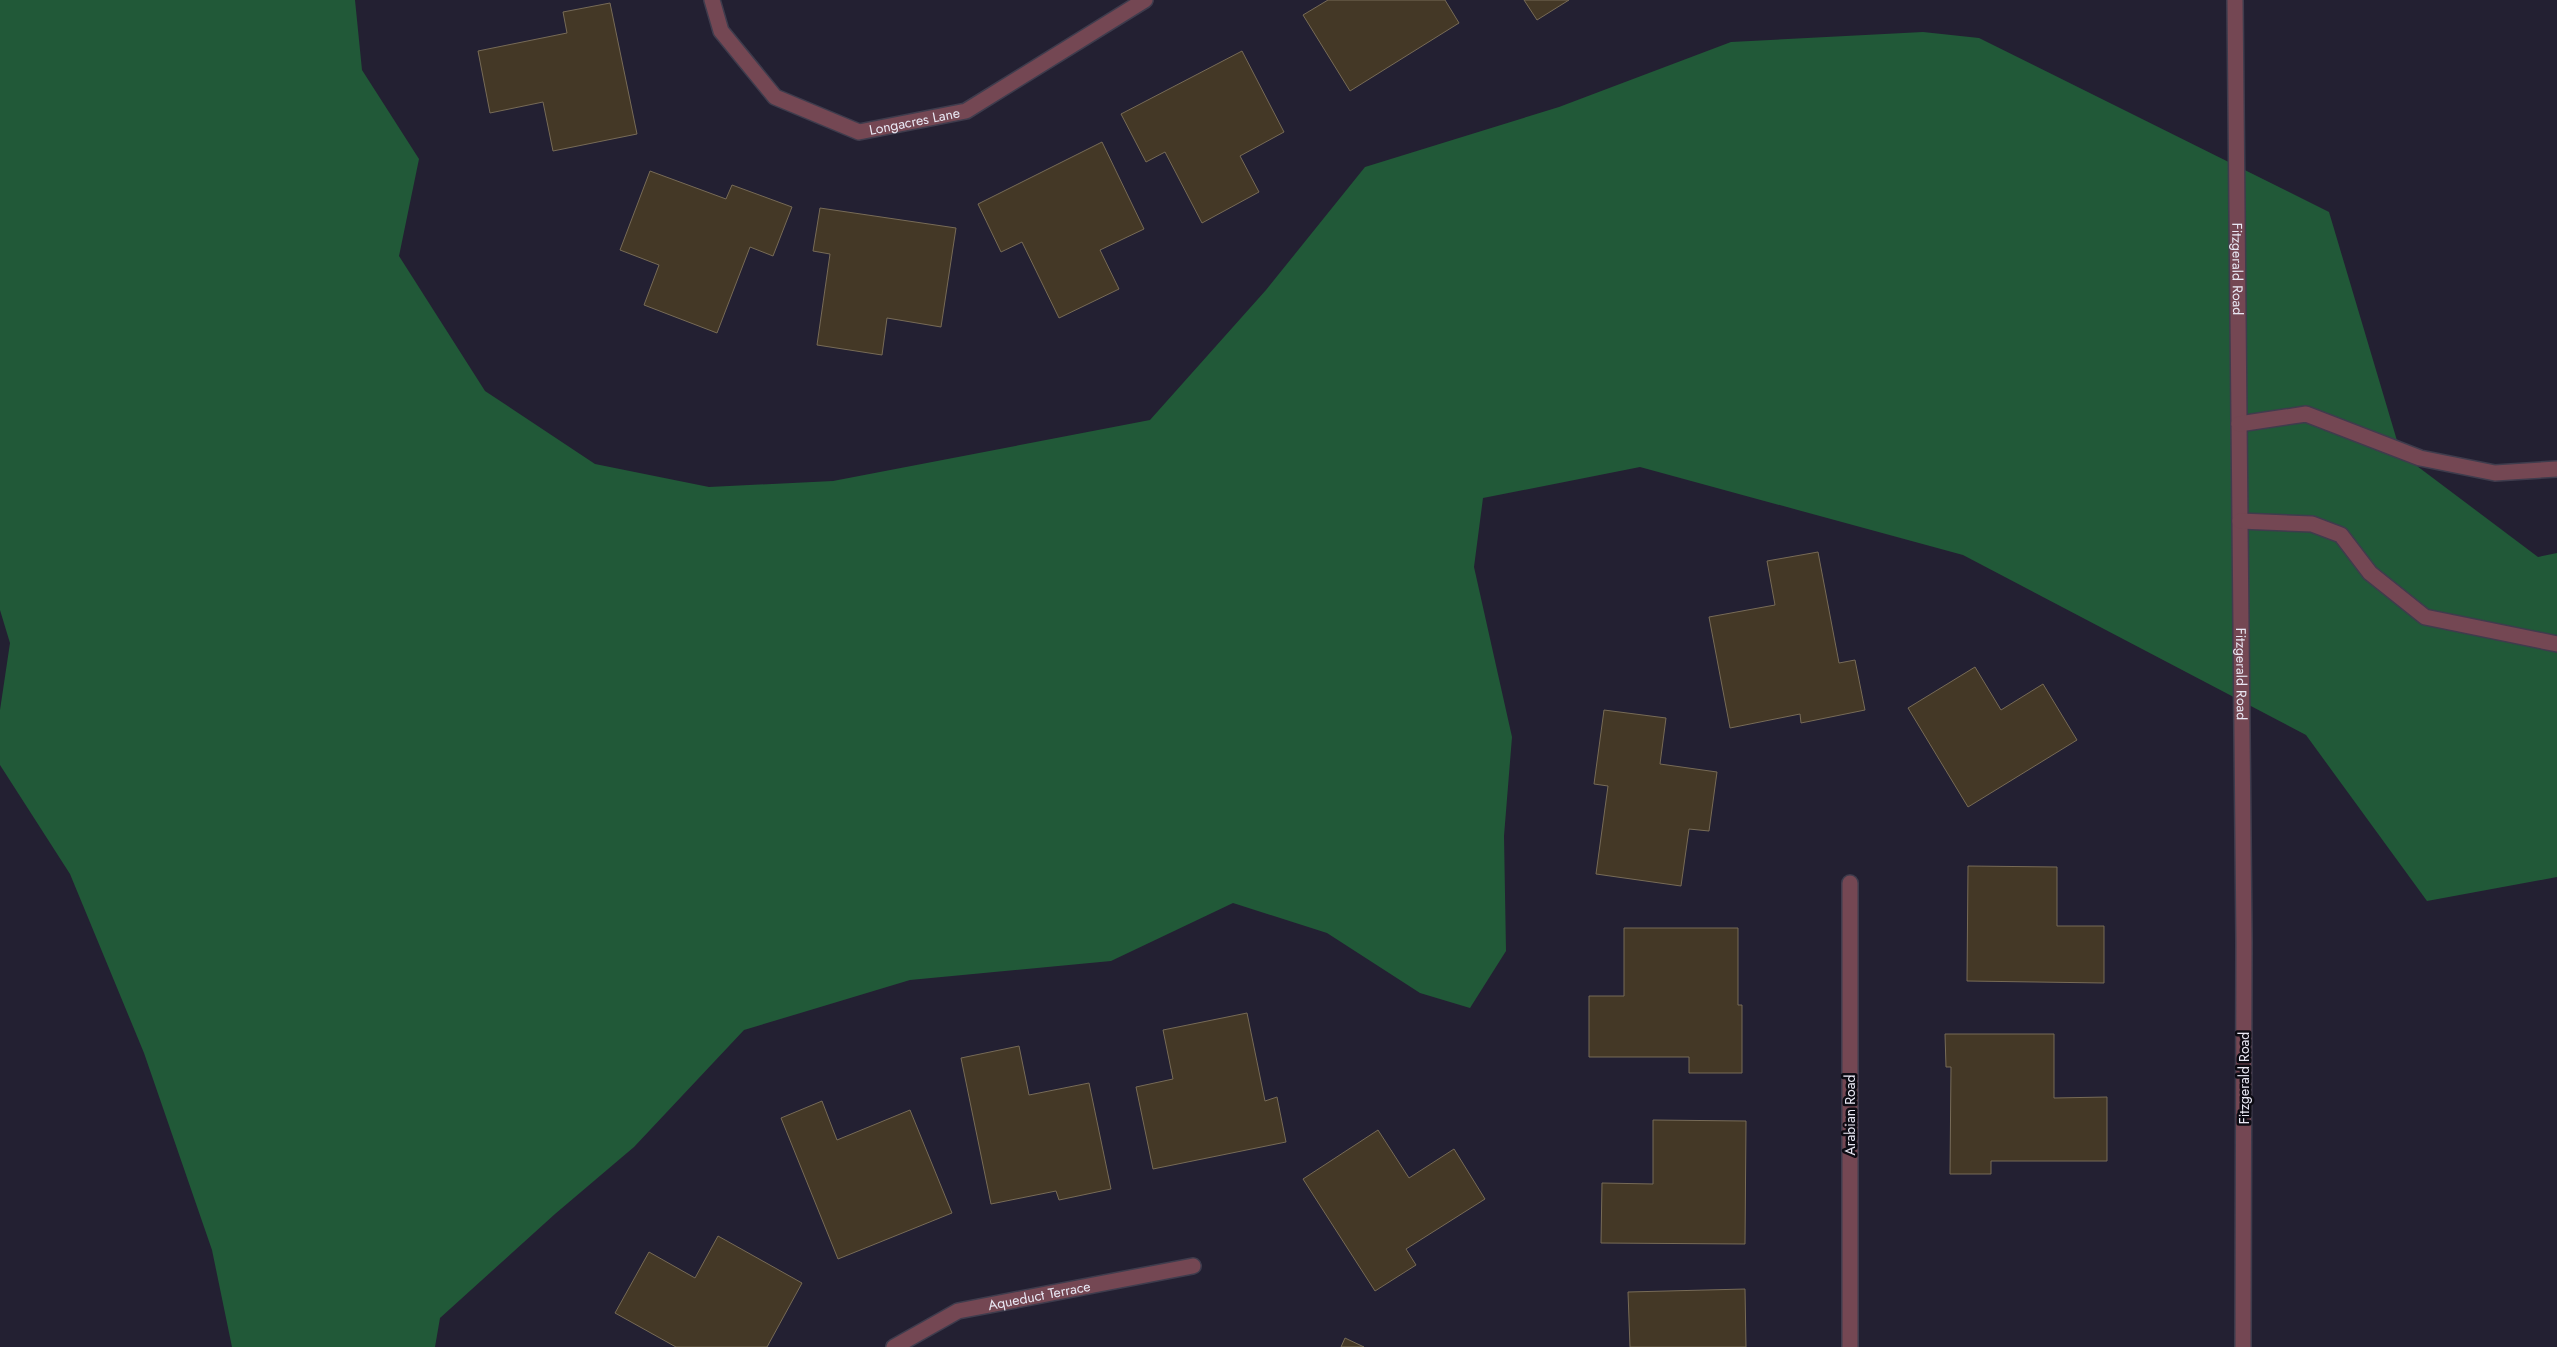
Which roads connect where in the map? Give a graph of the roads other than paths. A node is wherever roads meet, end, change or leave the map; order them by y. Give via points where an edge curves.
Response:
1 (712, 0) edge
2 (1146, 0) edge
3 (2235, 0) edge
4 (2239, 424) junction
5 (2557, 469) edge
6 (2240, 521) junction
7 (2557, 644) edge
8 (1850, 883) dead end
9 (1193, 1266) dead end
10 (894, 1347) edge
11 (1850, 1347) edge
12 (2243, 1347) edge

1 - 2 street, Longacres Lane via 721,31 775,97 859,132 966,111
3 - 4 street, Fitzgerald Road
4 - 5 street via 2306,414 2420,458 2495,473
4 - 6 street, Fitzgerald Road
6 - 7 street via 2312,524 2341,535 2370,574 2425,617
6 - 12 street, Fitzgerald Road
8 - 11 street, Arabian Road
9 - 10 street, Aqueduct Terrace via 958,1311

